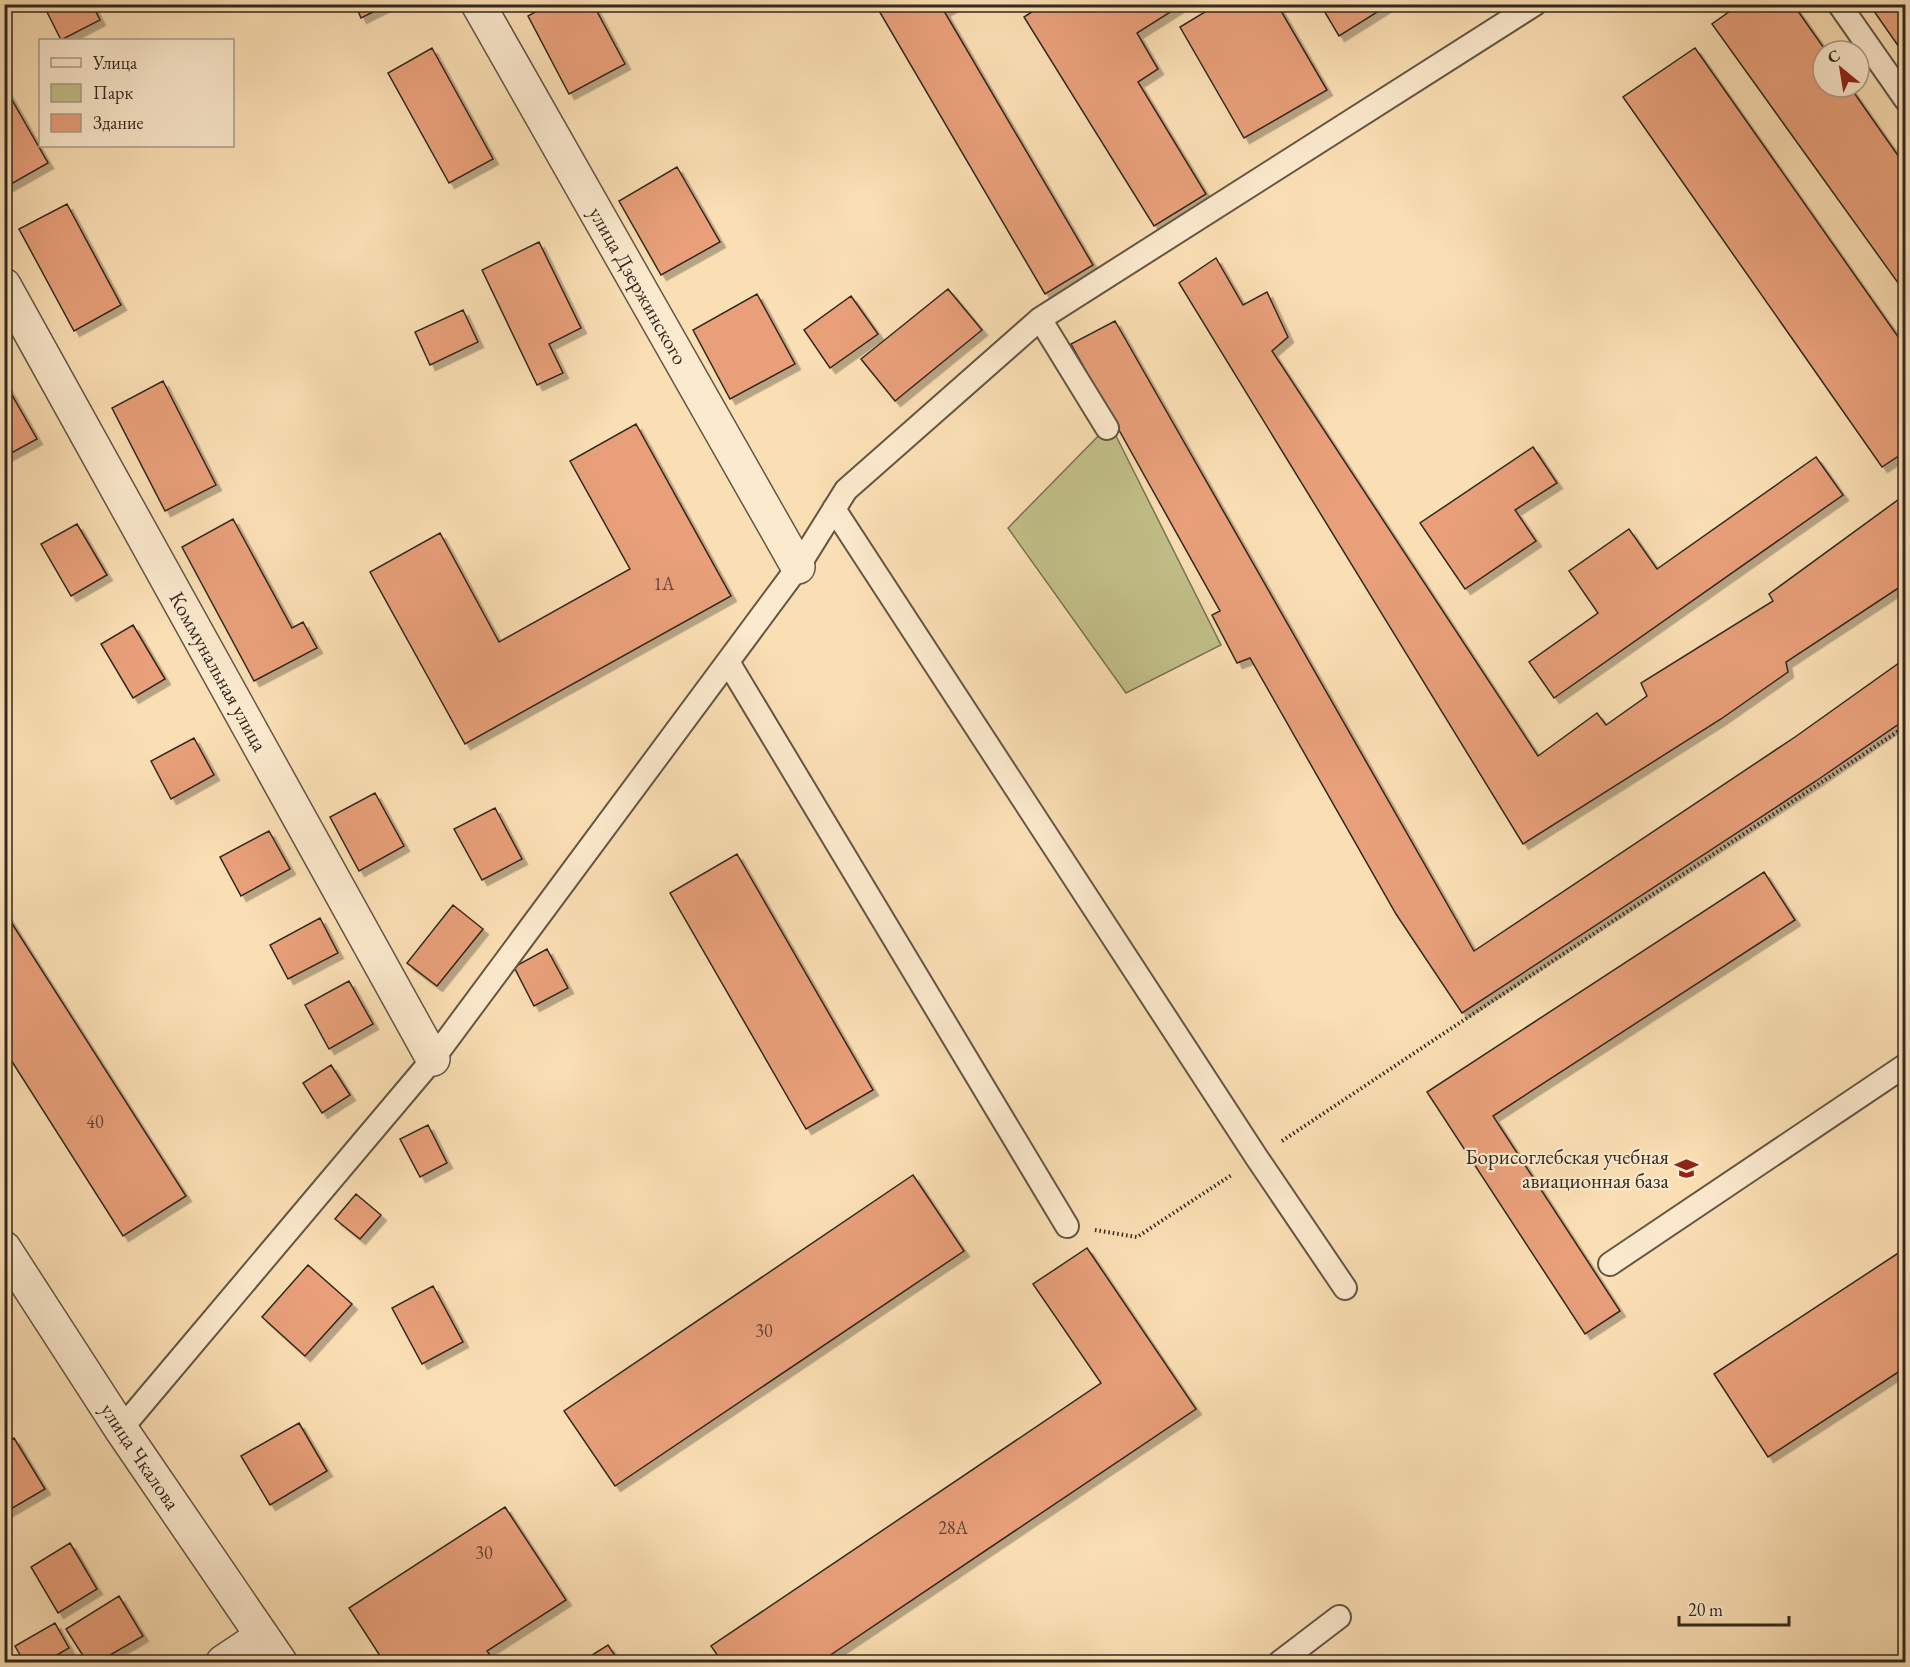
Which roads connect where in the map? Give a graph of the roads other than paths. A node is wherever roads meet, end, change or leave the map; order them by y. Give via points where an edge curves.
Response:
1 (478, 4) edge
2 (1535, 4) edge
3 (1839, 4) edge
4 (1905, 100) edge
5 (4, 285) edge
6 (1040, 320) junction
7 (1107, 428) dead end
8 (834, 509) junction
9 (798, 567) junction
10 (728, 662) junction
11 (433, 1059) junction
12 (1905, 1065) edge
13 (1067, 1226) road end
14 (4, 1248) edge
15 (1610, 1264) dead end
16 (1345, 1288) dead end
17 (121, 1429) junction
18 (1339, 1617) dead end
19 (271, 1649) edge
20 (1308, 1654) edge
21 (223, 1662) edge
22 (1280, 1662) edge

1 - 9 street, улица Дзержинского
2 - 6 lane
3 - 4 lane
5 - 11 street, Коммунальная улица
6 - 7 lane
6 - 8 lane via 846,490
8 - 9 lane
8 - 16 lane
9 - 10 lane
10 - 11 lane
10 - 13 lane
11 - 17 lane
12 - 15 lane
14 - 17 street, улица Чкалова
17 - 19 street, улица Чкалова
18 - 20 lane
19 - 21 street
20 - 22 lane

